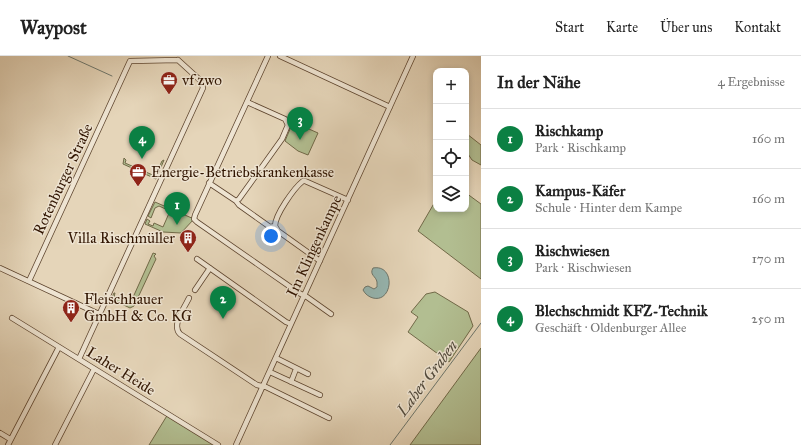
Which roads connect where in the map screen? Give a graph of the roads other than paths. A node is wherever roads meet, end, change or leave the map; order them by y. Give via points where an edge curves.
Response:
1 (268, 56) edge
2 (280, 56) edge
3 (413, 56) edge
4 (179, 58) edge
5 (247, 102) junction
6 (390, 107) junction
7 (209, 183) junction
8 (348, 200) junction
9 (236, 201) junction
10 (275, 226) junction
11 (197, 259) dead end
12 (320, 261) junction
13 (0, 268) edge
14 (210, 268) junction
15 (29, 281) junction
16 (195, 290) dead end
17 (304, 296) junction
18 (189, 298) dead end
19 (100, 314) junction
20 (331, 314) dead end
21 (12, 318) dead end
22 (291, 324) junction
23 (59, 347) junction
24 (276, 358) junction
25 (79, 359) junction
26 (94, 369) junction
27 (296, 369) junction
28 (270, 372) junction
29 (308, 374) dead end
30 (291, 382) junction
31 (263, 386) junction
32 (320, 395) dead end
33 (329, 418) dead end
34 (0, 433) edge
35 (10, 439) junction
36 (8, 445) edge
37 (55, 445) edge
38 (218, 445) edge
39 (236, 445) edge

1 - 5 street
2 - 6 street
3 - 6 street, Im Klingenkampe
4 - 15 street, Rotenburger Straße via 130,61
4 - 19 street via 201,81 203,88
5 - 7 street
5 - 9 street via 285,119 288,125 282,139
6 - 8 street, Im Klingenkampe
7 - 9 street
7 - 17 street via 194,219
8 - 10 street via 303,181 282,210
8 - 12 street, Im Klingenkampe
9 - 10 street via 270,227
10 - 12 street via 278,231
11 - 14 street
12 - 17 street, Im Klingenkampe
13 - 15 street
14 - 16 street
14 - 22 street
15 - 19 street
17 - 20 street
17 - 22 street, Im Klingenkampe
18 - 31 street via 177,323 178,332 257,385
19 - 25 street
21 - 23 street, Laher Heide
22 - 24 street, Im Klingenkampe
23 - 25 street, Laher Heide
23 - 35 street
24 - 27 street
24 - 28 street, Im Klingenkampe
25 - 26 street, Laher Heide
26 - 37 street
26 - 38 street, Laher Heide
27 - 29 street
27 - 30 street
28 - 30 street
28 - 31 street, Im Klingenkampe
30 - 32 street
31 - 33 street
31 - 39 street, Im Klingenkampe
34 - 35 street
35 - 36 street

